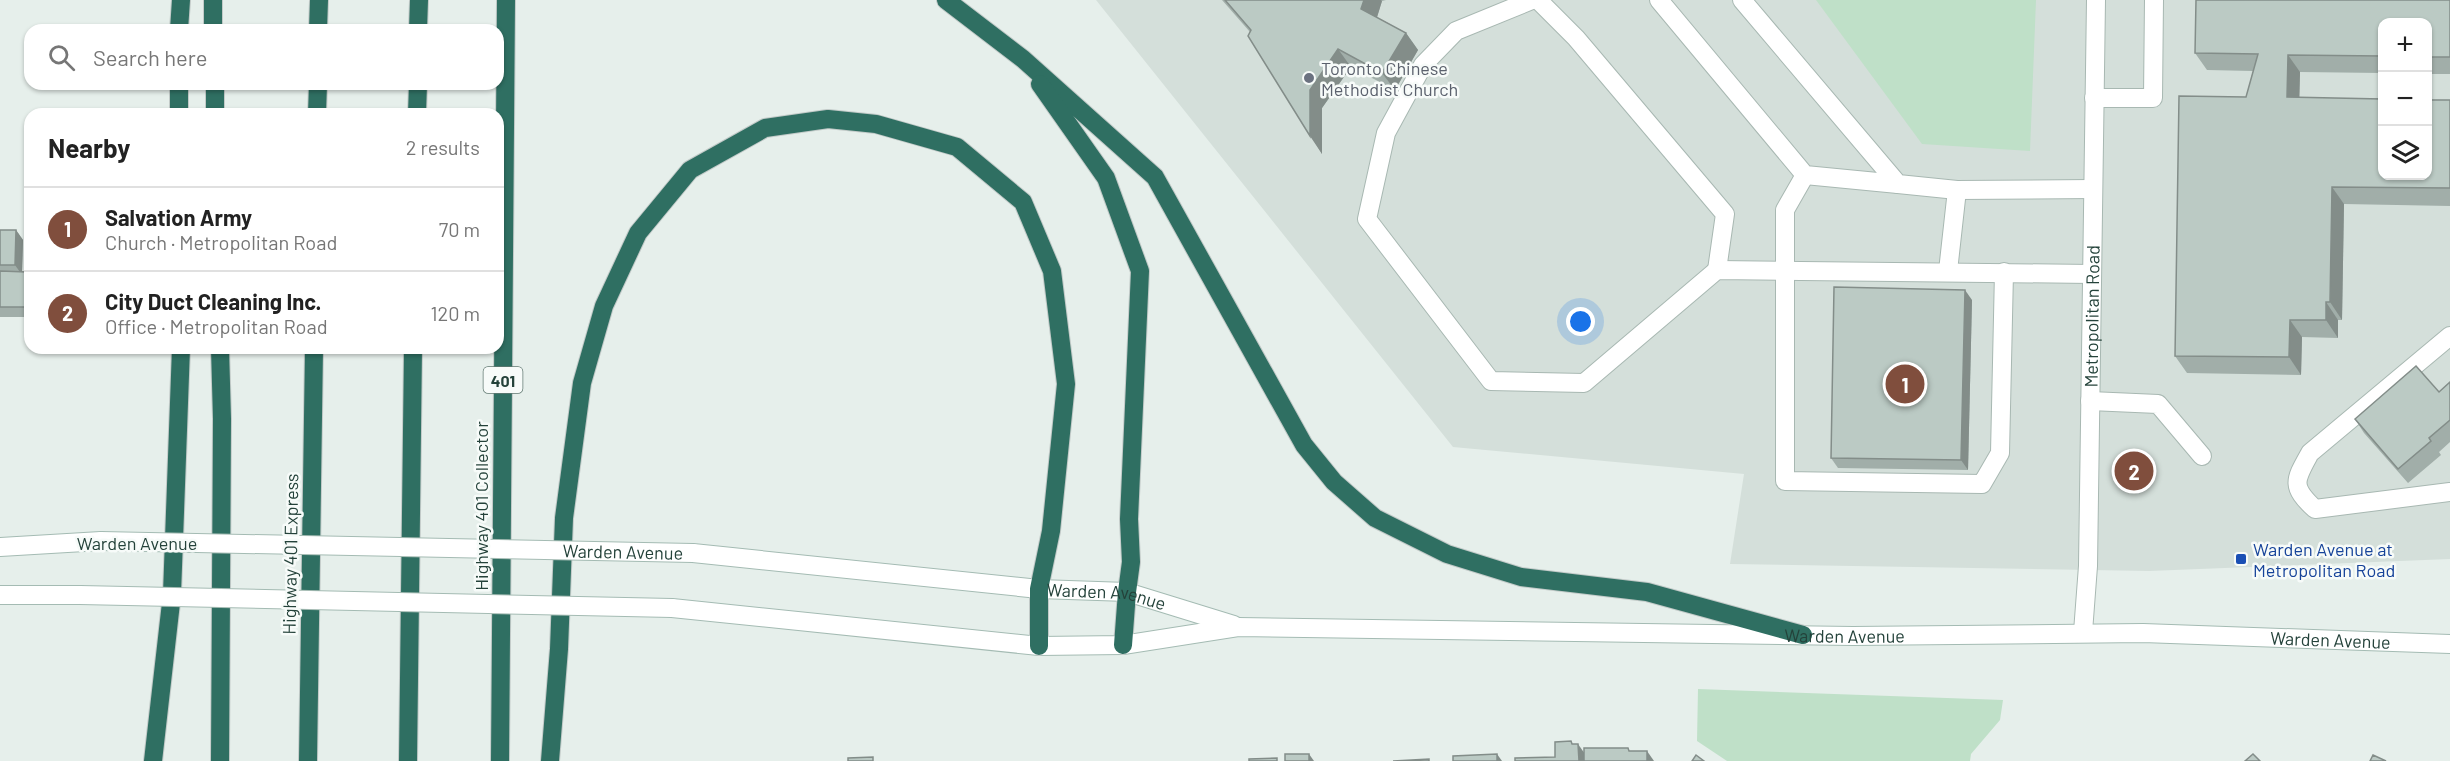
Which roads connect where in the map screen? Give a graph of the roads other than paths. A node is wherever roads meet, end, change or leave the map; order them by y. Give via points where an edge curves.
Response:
1 (181, 0) edge
2 (213, 0) edge
3 (319, 0) edge
4 (419, 0) edge
5 (506, 0) edge
6 (946, 0) edge
7 (1532, 0) edge
8 (1538, 0) edge
9 (1659, 0) edge
10 (1742, 0) edge
11 (2096, 0) edge
12 (2154, 0) edge
13 (179, 24) edge
14 (213, 24) edge
15 (318, 24) edge
16 (418, 24) edge
17 (1023, 59) junction
18 (179, 90) edge
19 (214, 90) edge
20 (318, 90) edge
21 (417, 90) edge
22 (2094, 98) junction
23 (179, 108) edge
24 (215, 108) edge
25 (317, 108) edge
26 (417, 108) edge
27 (1805, 175) junction
28 (1898, 184) junction
29 (2093, 189) junction
30 (1958, 190) junction
31 (504, 254) edge
32 (1717, 270) junction
33 (1783, 270) junction
34 (1948, 272) junction
35 (2004, 272) junction
36 (2092, 274) junction
37 (2450, 336) edge
38 (181, 354) edge
39 (220, 354) edge
40 (314, 354) edge
41 (413, 354) edge
42 (503, 354) edge
43 (2090, 401) junction
44 (2202, 456) dead end
45 (2450, 492) edge
46 (0, 547) edge
47 (1039, 589) junction
48 (1126, 592) junction
49 (0, 595) edge
50 (1238, 627) junction
51 (2083, 632) junction
52 (1803, 635) junction
53 (2450, 644) edge
54 (1123, 645) junction
55 (1039, 646) junction
56 (153, 761) edge
57 (219, 761) edge
58 (308, 761) edge
59 (408, 761) edge
60 (500, 761) edge
61 (550, 761) edge

1 - 13 highway
2 - 14 highway
3 - 15 highway
4 - 16 highway
5 - 31 highway, Highway 401 Collector / 401
6 - 17 highway
7 - 32 main road via 1456,30 1423,65 1386,133 1367,219 1491,381 1584,383
8 - 32 main road via 1576,38 1725,214
9 - 27 main road
10 - 28 main road
11 - 22 main road, Metropolitan Road
12 - 22 main road via 2153,98
17 - 48 highway via 1106,178 1140,271 1129,519 1131,562
17 - 52 highway via 1155,177 1304,445 1334,482 1375,518 1448,554 1521,577 1647,592
18 - 23 highway
19 - 24 highway
20 - 25 highway
21 - 26 highway
22 - 29 main road, Metropolitan Road
27 - 28 main road
27 - 33 main road via 1785,210
28 - 30 main road
29 - 30 main road
29 - 36 main road, Metropolitan Road
30 - 34 main road
32 - 33 main road
33 - 34 main road
33 - 35 main road via 1785,481 1982,484 2000,453
34 - 35 main road
35 - 36 main road
36 - 43 main road, Metropolitan Road
37 - 45 main road via 2310,453 2297,476 2300,495 2314,509
38 - 56 highway via 172,594
39 - 57 highway
40 - 58 highway, Highway 401 Express
41 - 59 highway
42 - 60 highway, Highway 401 Collector / 401
43 - 44 main road via 2158,404
43 - 51 main road, Metropolitan Road
46 - 47 main road, Warden Avenue, bridge via 101,541 693,554
47 - 48 main road, Warden Avenue
47 - 55 highway
47 - 61 highway via 1051,531 1066,384 1052,271 1023,202 957,147 876,124 828,119 765,128 690,170 638,233 604,306 582,383 564,518
48 - 50 main road, Warden Avenue
48 - 54 highway
49 - 55 main road, Warden Avenue, bridge via 672,608
50 - 52 main road, Warden Avenue
50 - 54 main road, Warden Avenue
51 - 52 main road, Warden Avenue
51 - 53 main road, Warden Avenue
54 - 55 main road, Warden Avenue

